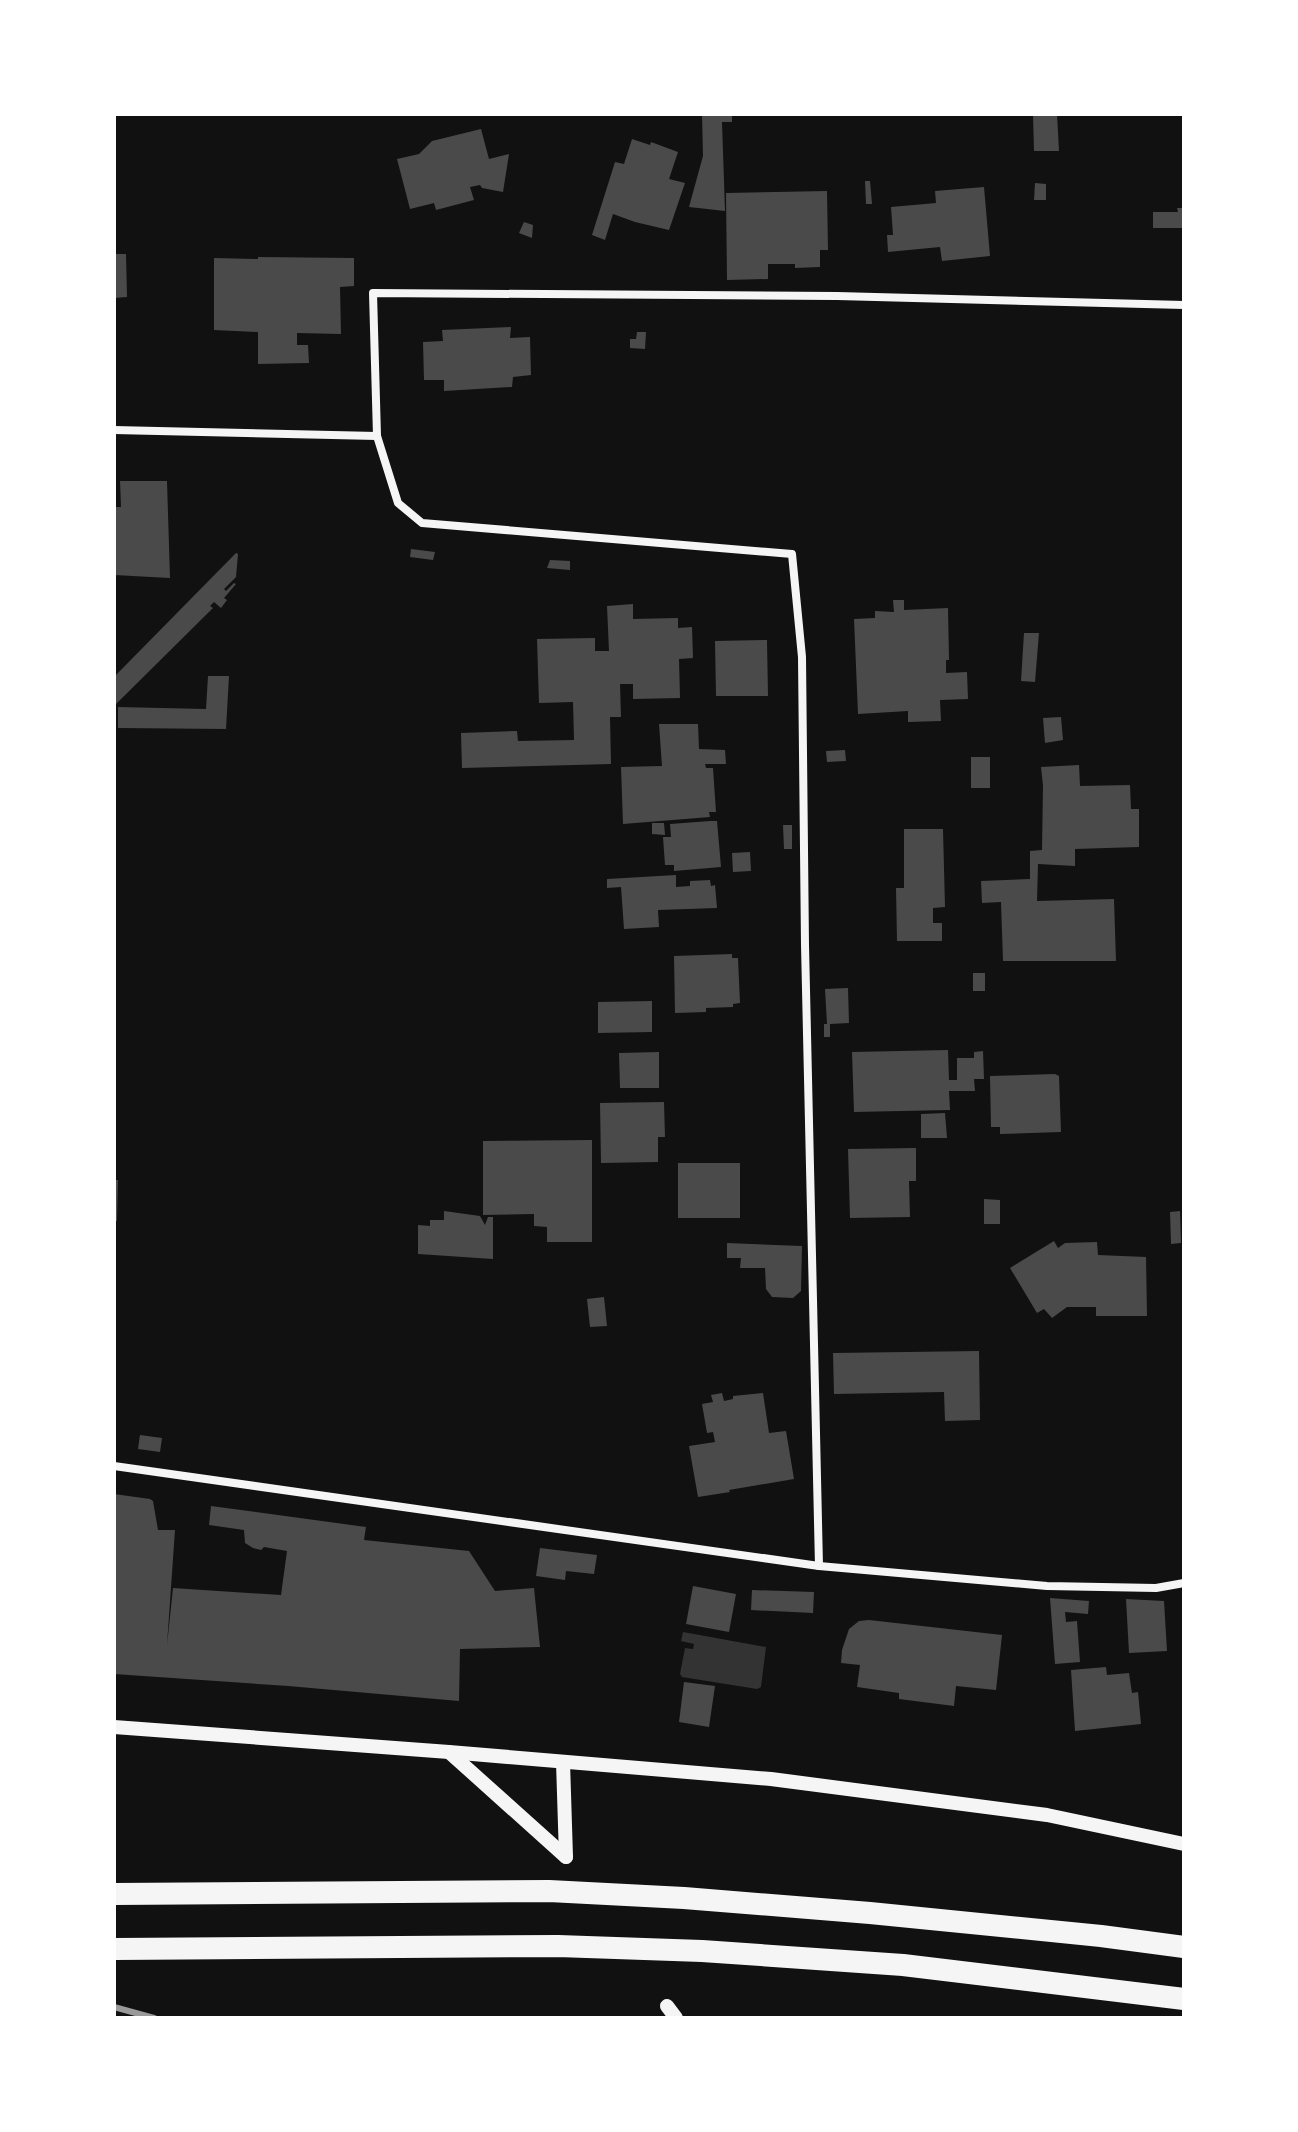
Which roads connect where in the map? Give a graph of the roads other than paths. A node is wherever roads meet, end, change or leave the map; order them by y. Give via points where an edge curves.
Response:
1 (1184, 305) edge
2 (114, 430) edge
3 (377, 436) junction
4 (114, 1466) edge
5 (819, 1566) junction
6 (1184, 1583) edge
7 (114, 1727) edge
8 (449, 1752) junction
9 (563, 1762) junction
10 (1184, 1844) edge
11 (114, 1894) edge
12 (1184, 1947) edge
13 (114, 1949) edge
14 (1184, 1999) edge
15 (667, 2006) dead end
16 (676, 2018) edge

1 - 3 street via 373,293
2 - 3 street
3 - 5 street via 398,503 422,523 792,554 802,657
4 - 5 street
5 - 6 street via 1047,1586 1156,1588
7 - 8 street
8 - 9 street
8 - 9 street via 566,1857
9 - 10 street via 771,1779 1047,1815
11 - 12 highway via 549,1891 901,1916
13 - 14 highway via 558,1946 702,1951 903,1965
15 - 16 street

